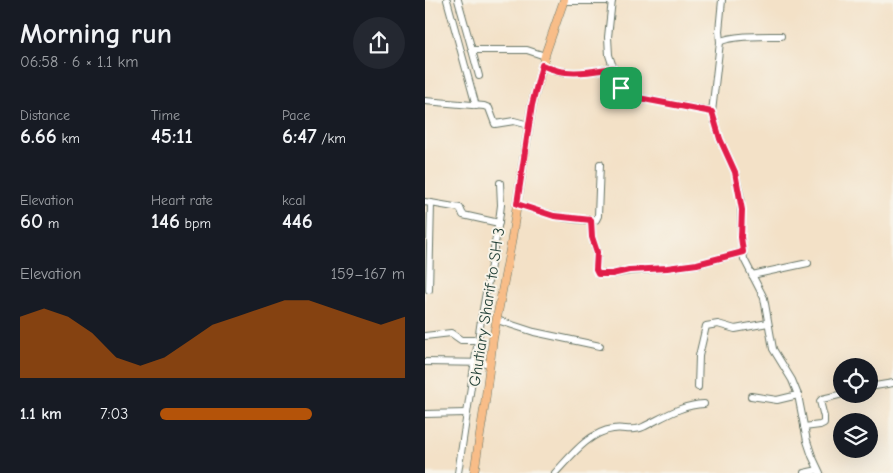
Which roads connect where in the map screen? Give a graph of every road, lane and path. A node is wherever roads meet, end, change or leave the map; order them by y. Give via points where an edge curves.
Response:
1 (447, 0) edge
2 (458, 0) edge
3 (564, 0) edge
4 (722, 0) edge
5 (612, 1) edge
6 (781, 36) dead end
7 (720, 42) junction
8 (472, 50) junction
9 (545, 56) junction
10 (542, 65) junction
11 (613, 68) junction
12 (479, 76) dead end
13 (425, 100) edge
14 (480, 106) junction
15 (712, 112) junction
16 (529, 124) junction
17 (600, 164) dead end
18 (500, 183) dead end
19 (428, 203) edge
20 (517, 204) junction
21 (591, 220) junction
22 (499, 223) junction
23 (743, 252) junction
24 (808, 263) dead end
25 (427, 269) edge
26 (752, 275) junction
27 (429, 290) dead end
28 (497, 320) junction
29 (769, 323) junction
30 (425, 336) edge
31 (477, 340) junction
32 (600, 346) dead end
33 (425, 362) edge
34 (476, 363) junction
35 (488, 363) junction
36 (893, 383) edge
37 (878, 386) edge
38 (697, 387) dead end
39 (798, 395) junction
40 (751, 396) dead end
41 (833, 396) edge
42 (704, 404) dead end
43 (467, 413) junction
44 (425, 414) edge
45 (805, 427) junction
46 (819, 471) edge
47 (457, 473) edge
48 (474, 473) edge
49 (555, 473) edge
50 (805, 473) edge

1 - 14 street
2 - 8 street
3 - 5 street
3 - 9 main road, Ghutiary Sharif to SH 3
4 - 7 street
5 - 11 street via 608,37
6 - 7 street via 724,39
7 - 15 street
8 - 9 street via 527,50
8 - 12 street
9 - 10 main road, Ghutiary Sharif to SH 3
10 - 11 street via 572,73
10 - 16 main road, Ghutiary Sharif to SH 3
11 - 15 street via 622,92 628,96
13 - 14 street
14 - 16 street via 489,108 495,124 514,121
15 - 23 street via 735,172 742,210
16 - 20 main road, Ghutiary Sharif to SH 3
17 - 21 street via 598,216
18 - 22 street
19 - 22 street via 460,208 463,215
19 - 25 street
20 - 21 street via 554,216
20 - 28 main road, Ghutiary Sharif to SH 3
21 - 23 street via 598,274 697,264
22 - 31 street
23 - 26 street
24 - 26 street
25 - 27 street
26 - 29 street via 764,298
28 - 32 street via 534,332
28 - 35 main road, Ghutiary Sharif to SH 3
29 - 38 street via 735,330 718,324 706,326 699,356
29 - 39 street via 773,349
30 - 31 street via 451,333 461,340
31 - 34 street
33 - 34 street
34 - 35 street
34 - 43 street
35 - 48 main road, Ghutiary Sharif to SH 3
36 - 37 street
39 - 40 street via 777,400
39 - 45 street
41 - 45 street via 820,401 824,422
42 - 49 street via 679,408 641,428 605,431 586,442
43 - 44 street
43 - 47 street
45 - 46 street
46 - 50 street

